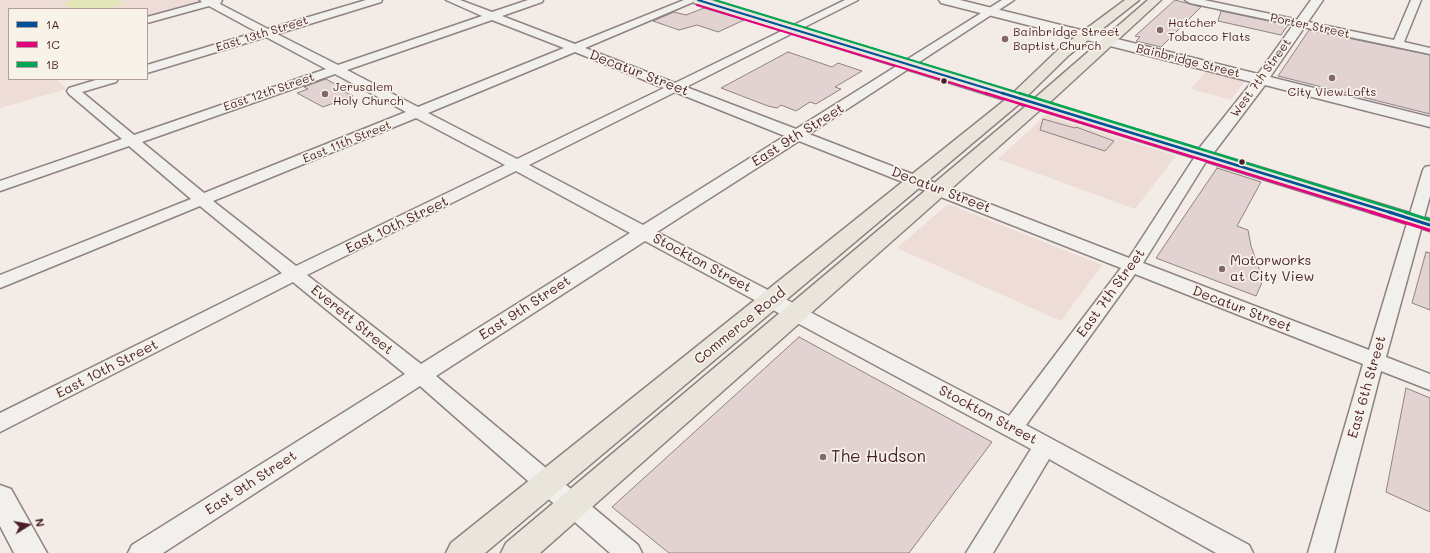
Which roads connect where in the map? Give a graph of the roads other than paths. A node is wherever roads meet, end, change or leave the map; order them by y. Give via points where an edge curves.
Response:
1 (376, 0) edge
2 (451, 0) edge
3 (538, 0) edge
4 (693, 0) edge
5 (698, 0) edge
6 (853, 0) edge
7 (945, 0) edge
8 (1009, 0) edge
9 (1132, 0) edge
10 (1155, 0) edge
11 (1190, 0) edge
12 (1317, 0) edge
13 (1416, 0) edge
14 (212, 1) edge
15 (991, 12) junction
16 (492, 16) junction
17 (148, 20) edge
18 (1301, 24) junction
19 (794, 30) junction
20 (267, 33) junction
21 (1085, 35) junction
22 (1106, 41) junction
23 (1398, 44) junction
24 (573, 48) junction
25 (1430, 51) edge
26 (908, 64) junction
27 (148, 69) edge
28 (337, 69) junction
29 (109, 80) edge
30 (1261, 80) junction
31 (675, 87) junction
32 (1017, 97) junction
33 (1038, 104) junction
34 (418, 113) junction
35 (1430, 122) edge
36 (798, 135) junction
37 (132, 140) junction
38 (1203, 155) junction
39 (517, 166) junction
40 (1430, 170) edge
41 (917, 181) junction
42 (0, 186) edge
43 (938, 189) junction
44 (202, 200) junction
45 (1422, 223) edge
46 (644, 232) junction
47 (1132, 266) junction
48 (295, 274) junction
49 (0, 282) edge
50 (783, 306) junction
51 (1374, 360) junction
52 (421, 375) junction
53 (1430, 382) edge
54 (0, 423) edge
55 (1012, 428) junction
56 (1045, 446) junction
57 (546, 484) junction
58 (0, 498) edge
59 (572, 505) junction
60 (31, 553) edge
61 (141, 553) edge
62 (462, 553) edge
63 (517, 553) edge
64 (629, 553) edge
65 (979, 553) edge
66 (1240, 553) edge
67 (1321, 553) edge

1 - 20 street, East 13th Street
2 - 16 street, Decatur Street
3 - 16 street, East 12th Street
4 - 24 street, East 11th Street
5 - 19 main road
6 - 19 street, East 10th Street
7 - 15 street, Bainbridge Street
8 - 15 street, East 9th Street
9 - 21 main road, Commerce Road
10 - 22 main road, Commerce Road
11 - 18 street, Porter Street
12 - 18 street, West 7th Street
13 - 23 street
14 - 17 street
14 - 20 street, Stockton Street
15 - 21 street, Bainbridge Street
15 - 26 street, East 9th Street
16 - 24 street, Decatur Street
16 - 28 street, East 12th Street
18 - 23 street, Porter Street
18 - 30 street, West 7th Street
19 - 26 main road
19 - 31 street, East 10th Street
20 - 27 street, East 13th Street
20 - 28 street, Stockton Street
21 - 22 street, Bainbridge Street
21 - 32 main road, Commerce Road
22 - 30 street, Bainbridge Street
22 - 33 main road, Commerce Road
23 - 25 street, Porter Street
24 - 31 street, Decatur Street
24 - 34 street, East 11th Street
26 - 32 main road
26 - 36 street, East 9th Street
28 - 34 street, Stockton Street
28 - 37 street, East 12th Street
29 - 37 street, Everett Street via 73,91
30 - 35 street, Bainbridge Street
30 - 38 street, West 7th Street
31 - 36 street, Decatur Street
31 - 39 street, East 10th Street
32 - 33 main road
32 - 41 main road, Commerce Road
33 - 38 main road
33 - 43 main road, Commerce Road
34 - 39 street, Stockton Street
34 - 44 street, East 11th Street
36 - 41 street, Decatur Street
36 - 46 street, East 9th Street
37 - 42 street, East 12th Street
37 - 44 street, Everett Street
38 - 45 main road
38 - 47 street, East 7th Street
39 - 46 street, Stockton Street
39 - 48 street, East 10th Street
40 - 45 street, East 6th Street
41 - 43 street, Decatur Street
41 - 50 main road, Commerce Road
43 - 47 street, Decatur Street
43 - 50 main road, Commerce Road
44 - 48 street, Everett Street
44 - 49 street, East 11th Street
45 - 51 street, East 6th Street
46 - 50 street, Stockton Street
46 - 52 street, East 9th Street
47 - 51 street, Decatur Street
47 - 55 street, East 7th Street
48 - 52 street, Everett Street
48 - 54 street, East 10th Street
50 - 55 street, Stockton Street
50 - 57 main road, Commerce Road
50 - 59 main road, Commerce Road
51 - 53 street, Decatur Street
51 - 67 street, East 6th Street
52 - 57 street, Everett Street
52 - 61 street, East 9th Street
55 - 56 street, Stockton Street
56 - 65 street
56 - 66 street, Stockton Street
57 - 59 street, Everett Street
57 - 62 main road, Commerce Road
58 - 60 street
59 - 63 main road, Commerce Road
59 - 64 street, Everett Street

